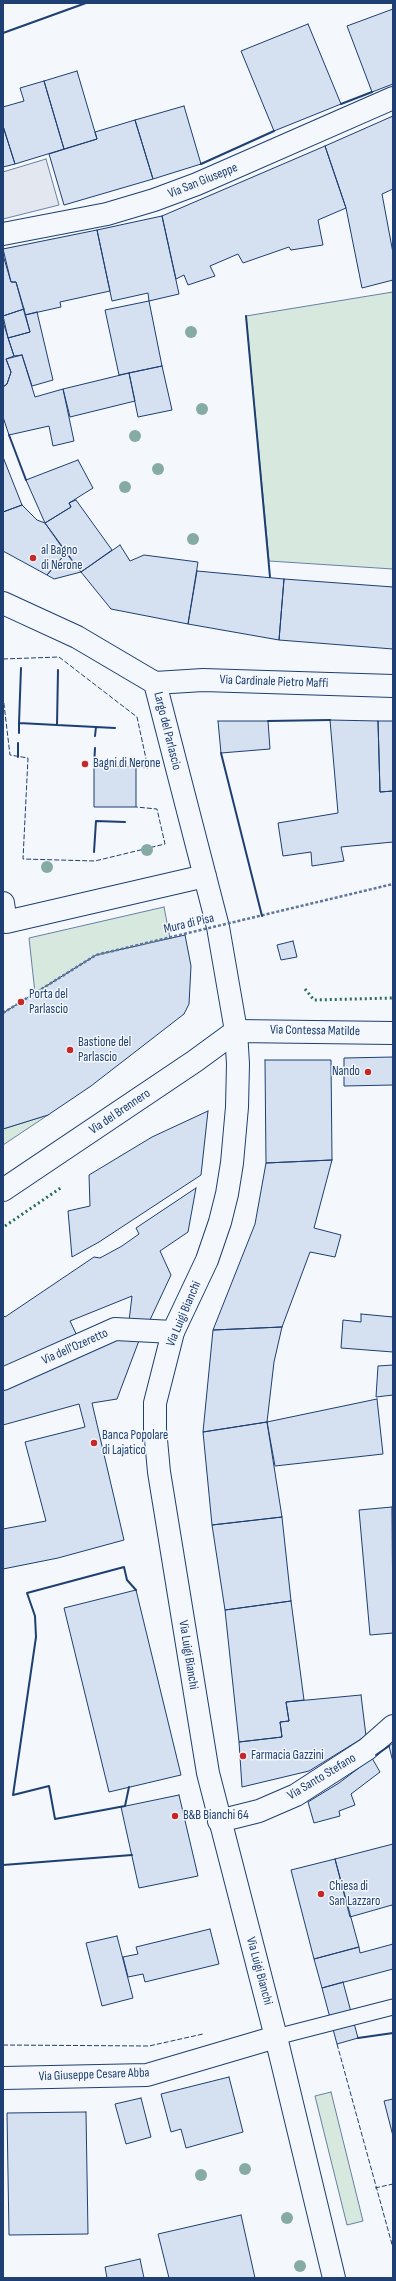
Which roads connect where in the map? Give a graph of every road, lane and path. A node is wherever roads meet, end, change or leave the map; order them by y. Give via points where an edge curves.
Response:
1 (393, 98) edge
2 (3, 234) edge
3 (3, 603) edge
4 (155, 682) junction
5 (393, 686) edge
6 (205, 876) junction
7 (393, 884) edge
8 (3, 903) edge
9 (218, 927) junction
10 (3, 1013) edge
11 (236, 1031) junction
12 (393, 1033) edge
13 (3, 1190) edge
14 (173, 1332) junction
15 (3, 1379) edge
16 (393, 1726) edge
17 (219, 1821) junction
18 (393, 2007) edge
19 (276, 2037) junction
20 (3, 2078) edge
21 (334, 2278) edge

1 - 2 street, Via San Giuseppe via 197,184 154,200 107,214
3 - 4 street, Largo del Parlascio via 76,637
4 - 5 street, Via Cardinale Pietro Maffi via 203,680
4 - 6 street, Largo del Parlascio
6 - 8 street via 6,922
6 - 9 street, Largo del Parlascio
7 - 9 path, Mura di Pisa, bridge
9 - 10 path, Mura di Pisa, bridge via 96,955
9 - 11 street, Largo del Parlascio
11 - 12 street, Via Contessa Matilde
11 - 13 street, Via del Brennero
11 - 14 street, Via Luigi Bianchi via 237,1107 227,1194 207,1260
14 - 15 street, Via dell'Ozeretto via 115,1329
14 - 17 street, Via Luigi Bianchi via 155,1403 159,1472 208,1773
16 - 17 street, Via Santo Stefano via 367,1749 296,1795 259,1811
17 - 19 street, Via Luigi Bianchi
18 - 19 lane
19 - 20 street, Via Giuseppe Cesare Abba via 147,2074
19 - 21 street, Via Luigi Bianchi

